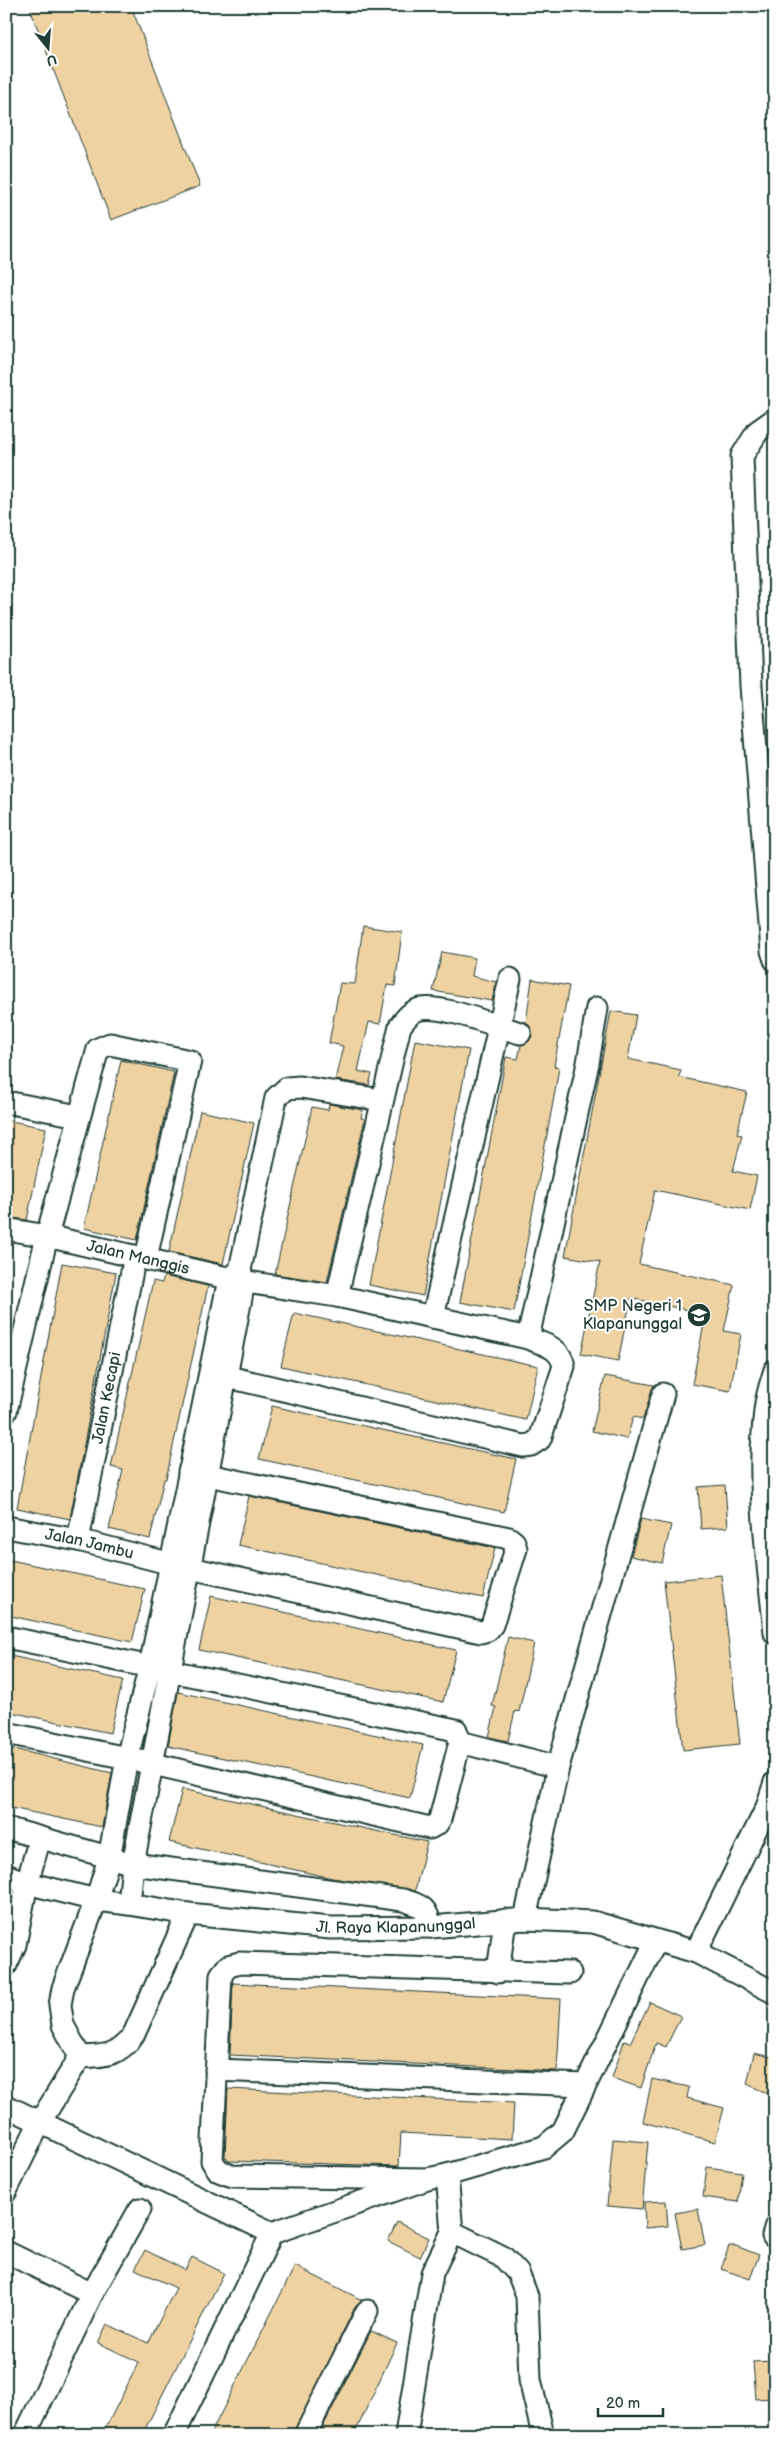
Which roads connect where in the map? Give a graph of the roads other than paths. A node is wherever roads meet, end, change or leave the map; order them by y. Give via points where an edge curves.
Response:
1 (775, 419) edge
2 (775, 960) edge
3 (510, 979) dead end
4 (597, 1008) dead end
5 (499, 1027) junction
6 (520, 1033) dead end
7 (382, 1100) junction
8 (6, 1102) edge
9 (78, 1116) junction
10 (6, 1229) edge
11 (47, 1236) junction
12 (140, 1257) junction
13 (238, 1277) junction
14 (337, 1296) junction
15 (433, 1316) junction
16 (528, 1338) junction
17 (775, 1370) edge
18 (219, 1375) junction
19 (663, 1394) dead end
20 (6, 1411) edge
21 (199, 1473) junction
22 (6, 1527) edge
23 (78, 1540) junction
24 (181, 1565) junction
25 (775, 1633) edge
26 (6, 1637) edge
27 (160, 1668) junction
28 (6, 1733) edge
29 (460, 1742) junction
30 (128, 1758) junction
31 (152, 1766) junction
32 (558, 1767) junction
33 (775, 1782) edge
34 (6, 1828) edge
35 (40, 1838) junction
36 (109, 1859) junction
37 (133, 1864) junction
38 (6, 1875) edge
39 (27, 1883) junction
40 (96, 1900) junction
41 (129, 1904) junction
42 (188, 1914) junction
43 (515, 1920) junction
44 (431, 1927) junction
45 (656, 1941) junction
46 (10, 1943) edge
47 (696, 1952) junction
48 (6, 1965) edge
49 (498, 1972) junction
50 (570, 1973) dead end
51 (775, 1994) edge
52 (80, 2057) junction
53 (216, 2070) junction
54 (585, 2084) junction
55 (6, 2106) edge
56 (40, 2122) junction
57 (437, 2177) junction
58 (6, 2191) edge
59 (140, 2209) dead end
60 (452, 2232) junction
61 (272, 2233) junction
62 (6, 2252) edge
63 (92, 2294) junction
64 (367, 2312) dead end
65 (25, 2435) edge
66 (174, 2435) edge
67 (305, 2435) edge
68 (406, 2435) edge
69 (543, 2435) edge

1 - 2 street via 758,431 742,456 751,686
3 - 5 street
4 - 16 street
5 - 6 street
5 - 7 street via 443,1011 419,1009 400,1026
5 - 15 street
7 - 13 street via 300,1087 287,1088 276,1098
7 - 14 street
8 - 9 street
9 - 11 street
9 - 12 street, Jalan Kecapi via 98,1049 105,1045 190,1061
10 - 11 street, Jalan Manggis
11 - 12 street, Jalan Manggis
11 - 20 street
12 - 13 street, Jalan Manggis
12 - 23 street, Jalan Kecapi
13 - 14 street, Jalan Manggis
13 - 18 street
14 - 15 street, Jalan Manggis
15 - 16 street, Jalan Manggis
16 - 18 street, Jalan Manggis via 556,1350 562,1356 564,1366 540,1439 532,1445 523,1446
17 - 25 street via 765,1410 762,1458 762,1500
18 - 21 street
19 - 32 street
21 - 24 street
21 - 24 street, Jalan Jambu via 509,1538 516,1549 492,1626 481,1632
22 - 23 street, Jalan Jambu
23 - 24 street, Jalan Jambu
24 - 27 street
26 - 27 street
27 - 29 street via 456,1730
27 - 30 street
27 - 31 street
28 - 30 street
29 - 31 street via 440,1819 430,1828
29 - 32 street
30 - 31 street
30 - 36 street
31 - 37 street
32 - 43 street
33 - 47 street via 767,1807
34 - 35 street
35 - 36 street
35 - 39 street
36 - 37 street
36 - 40 street
37 - 41 street
37 - 44 street via 404,1900 420,1905 428,1913
38 - 39 street, Jl. Raya Klapanunggal
39 - 40 street, Jl. Raya Klapanunggal
39 - 46 street
40 - 41 street, Jl. Raya Klapanunggal
40 - 52 street via 63,1988 60,2005 63,2026
41 - 42 street, Jl. Raya Klapanunggal
42 - 44 street, Jl. Raya Klapanunggal via 330,1928
42 - 52 street via 134,2034 125,2046 107,2055
43 - 44 street, Jl. Raya Klapanunggal
43 - 45 street, Jl. Raya Klapanunggal via 593,1922
43 - 49 street
45 - 47 street, Jl. Raya Klapanunggal
45 - 54 street
46 - 48 street
47 - 51 street, Jl. Raya Klapanunggal
49 - 50 street
49 - 53 street via 240,1963 228,1966 221,1975
52 - 56 street
53 - 54 street
53 - 57 street via 212,2161 219,2172 232,2176
54 - 57 street via 563,2131 544,2147
55 - 56 street
56 - 58 street
56 - 61 street
57 - 60 street
57 - 61 street
59 - 63 street
60 - 68 street via 432,2273
60 - 69 street via 503,2256 518,2273 527,2296 530,2380
61 - 66 street
62 - 63 street
63 - 65 street
64 - 67 street

